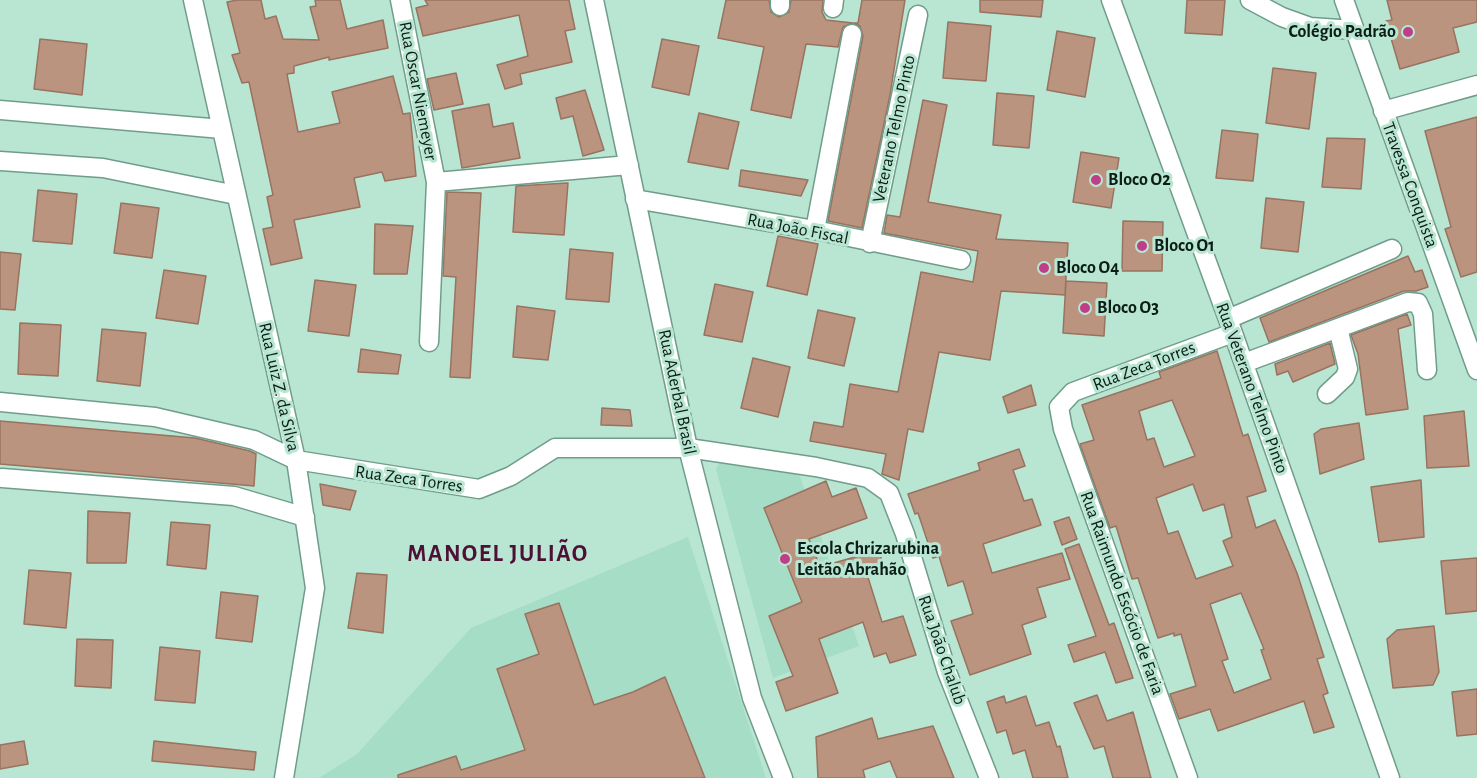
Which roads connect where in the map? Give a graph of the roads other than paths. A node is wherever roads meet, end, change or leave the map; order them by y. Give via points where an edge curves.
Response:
1 (193, 0) edge
2 (400, 0) edge
3 (594, 0) edge
4 (1111, 0) edge
5 (1250, 0) edge
6 (1344, 0) edge
7 (918, 15) dead end
8 (1354, 30) junction
9 (852, 34) dead end
10 (1477, 85) edge
11 (0, 110) edge
12 (1383, 111) junction
13 (222, 129) junction
14 (0, 161) edge
15 (630, 165) junction
16 (436, 182) junction
17 (236, 195) junction
18 (635, 199) junction
19 (816, 230) junction
20 (870, 243) junction
21 (1392, 249) dead end
22 (961, 260) dead end
23 (1230, 326) junction
24 (1338, 327) junction
25 (429, 342) dead end
26 (1244, 363) junction
27 (1427, 370) dead end
28 (1477, 370) edge
29 (1327, 394) dead end
30 (0, 402) edge
31 (1059, 407) joint
32 (688, 448) junction
33 (296, 460) junction
34 (816, 466) joint
35 (2, 478) dead end
36 (305, 518) junction
37 (284, 778) edge
38 (783, 778) edge
39 (989, 778) edge
40 (1188, 778) edge
41 (1390, 778) edge

1 - 13 street, Rua Luiz Z. da Silva
2 - 16 street, Rua Oscar Niemeyer
3 - 15 street, Rua Aderbal Brasil
4 - 23 street, Rua Veterano Telmo Pinto
5 - 8 street via 1310,27
6 - 8 street, Travessa Conquista
7 - 20 street, Veterano Telmo Pinto
8 - 12 street, Travessa Conquista
9 - 19 street
10 - 12 street
11 - 13 street
12 - 28 street, Travessa Conquista
13 - 17 street, Rua Luiz Z. da Silva
14 - 17 street via 103,168
15 - 16 street
15 - 18 street, Rua Aderbal Brasil
16 - 25 street, Rua Oscar Niemeyer
17 - 33 street, Rua Luiz Z. da Silva
18 - 19 street, Rua João Fiscal
18 - 32 street, Rua Aderbal Brasil
19 - 20 street, Rua João Fiscal
20 - 22 street, Rua João Fiscal
21 - 23 street, Rua Zeca Torres
23 - 26 street, Rua Veterano Telmo Pinto
23 - 31 street, Rua Zeca Torres via 1073,392
24 - 26 street
24 - 27 street via 1408,302 1418,303 1423,314
24 - 29 street via 1348,369
26 - 41 street, Rua Veterano Telmo Pinto
30 - 33 street, Rua Zeca Torres via 155,417 254,440
31 - 40 street, Rua Raimundo Escócio de Faria via 1063,429
32 - 33 street, Rua Zeca Torres via 555,448 511,476 479,489
32 - 34 street, Rua Zeca Torres
32 - 38 street, Rua Aderbal Brasil via 752,698
33 - 36 street, Rua Luiz Z. da Silva
34 - 39 street, Rua João Chalub via 868,478 889,493 947,672
35 - 36 street via 234,496
36 - 37 street, Rua Luiz Z. da Silva via 315,588

